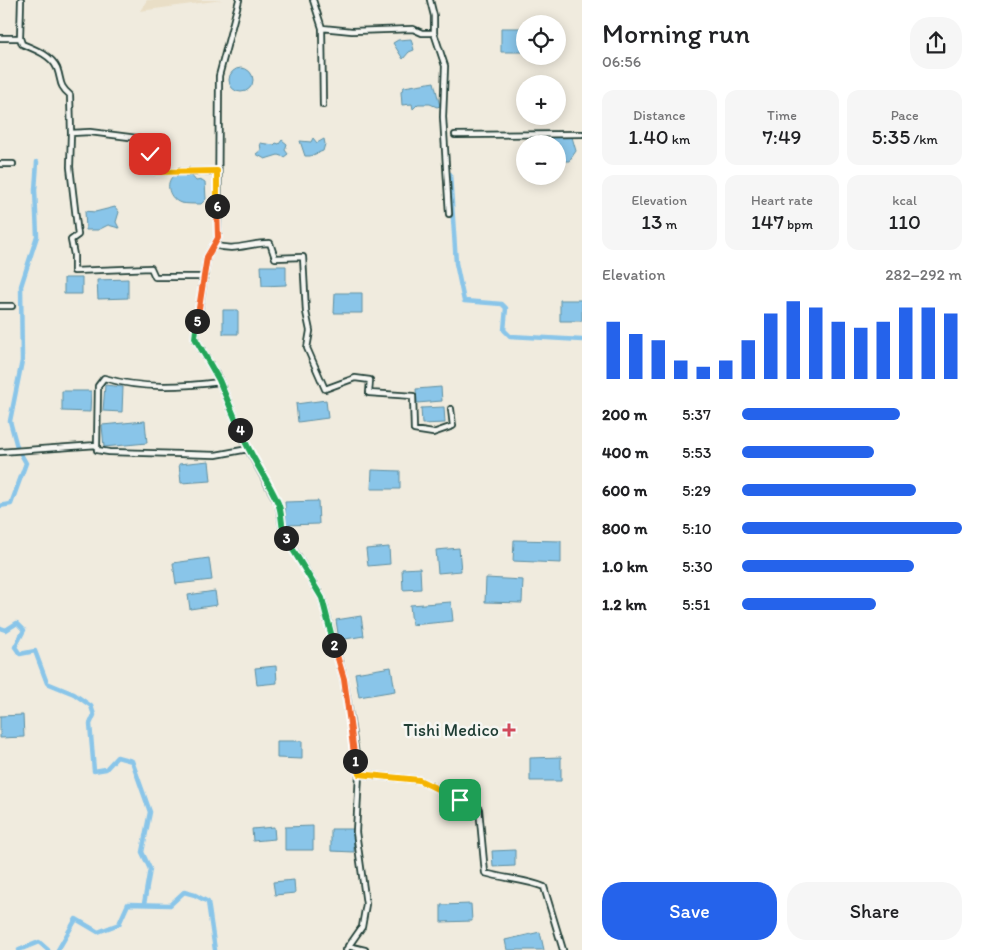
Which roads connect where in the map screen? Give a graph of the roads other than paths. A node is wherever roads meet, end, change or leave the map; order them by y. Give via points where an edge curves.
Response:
1 (21, 0) edge
2 (239, 0) edge
3 (313, 0) edge
4 (430, 0) edge
5 (322, 28) junction
6 (434, 33) junction
7 (0, 38) edge
8 (20, 38) junction
9 (322, 106) dead end
10 (71, 133) junction
11 (582, 134) edge
12 (455, 135) dead end
13 (137, 138) dead end
14 (150, 154) dead end
15 (0, 164) edge
16 (13, 164) dead end
17 (217, 171) junction
18 (449, 214) dead end
19 (214, 245) junction
20 (203, 277) junction
21 (0, 306) edge
22 (12, 306) dead end
23 (220, 382) junction
24 (452, 409) dead end
25 (97, 445) junction
26 (248, 449) junction
27 (0, 452) edge
28 (359, 774) junction
29 (347, 948) edge
30 (365, 950) edge
31 (563, 950) edge

1 - 8 street
2 - 17 street via 219,76
3 - 5 street
4 - 6 street
5 - 6 street via 352,31 413,29
5 - 9 street
6 - 18 street via 445,66 443,117
7 - 8 street
8 - 10 street via 22,44 44,54 56,67 61,88 70,95
10 - 13 street
10 - 20 street via 70,167 78,235 71,240 74,271 151,268 155,277
11 - 12 street
14 - 17 street via 150,166 156,172
15 - 16 street
17 - 19 street via 218,238
19 - 20 street via 207,257
19 - 24 street via 228,250 252,243 270,243 275,258 303,257 310,331 307,348 325,389 355,378 370,380 369,393 414,396 414,430 433,433 453,426
20 - 23 street via 195,338
21 - 22 street
23 - 25 street via 164,387 104,378 98,386
23 - 26 street
25 - 26 street via 97,450 109,452 216,455
25 - 27 street
26 - 28 street via 279,505 283,532 322,598 344,679
28 - 29 street via 356,832 366,904 362,927
28 - 31 street via 419,780 480,809 485,873 530,881 544,887
29 - 30 street

